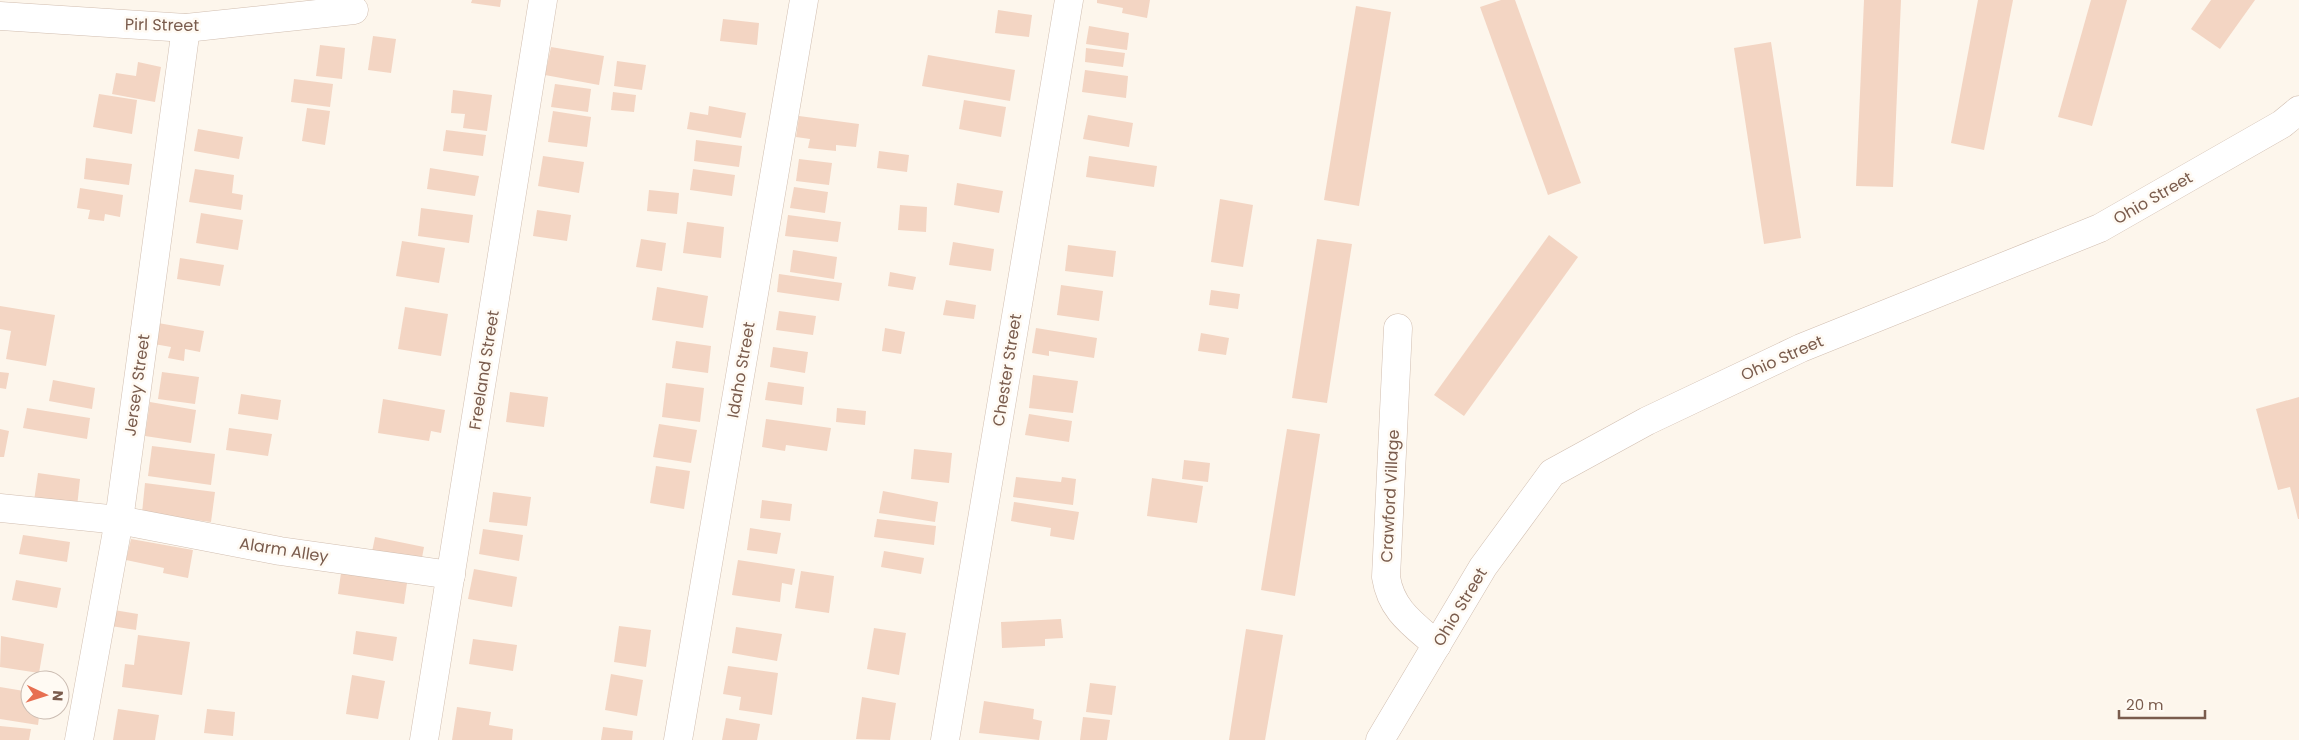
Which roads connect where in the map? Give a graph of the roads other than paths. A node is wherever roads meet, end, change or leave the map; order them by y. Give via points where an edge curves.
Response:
1 (543, 0) edge
2 (804, 0) edge
3 (1069, 0) edge
4 (354, 10) dead end
5 (0, 16) edge
6 (186, 28) junction
7 (2299, 110) edge
8 (1398, 328) dead end
9 (0, 508) edge
10 (118, 520) junction
11 (451, 575) junction
12 (1437, 645) junction
13 (79, 740) edge
14 (424, 740) edge
15 (678, 740) edge
16 (945, 740) edge
17 (1380, 740) edge

1 - 11 street, Freeland Street
2 - 15 street, Idaho Street
3 - 16 street, Chester Street
4 - 6 street, Pirl Street
5 - 6 street, Pirl Street
6 - 10 street, Jersey Street
7 - 12 street, Ohio Street via 2282,124 2100,228 1801,348 1647,421 1552,473 1483,567
8 - 12 street, Crawford Village via 1386,577 1388,593 1400,612
9 - 10 street, Alarm Alley
10 - 11 street, Alarm Alley via 280,550
10 - 13 street, Jersey Street
11 - 14 street, Freeland Street
12 - 17 street, Ohio Street

